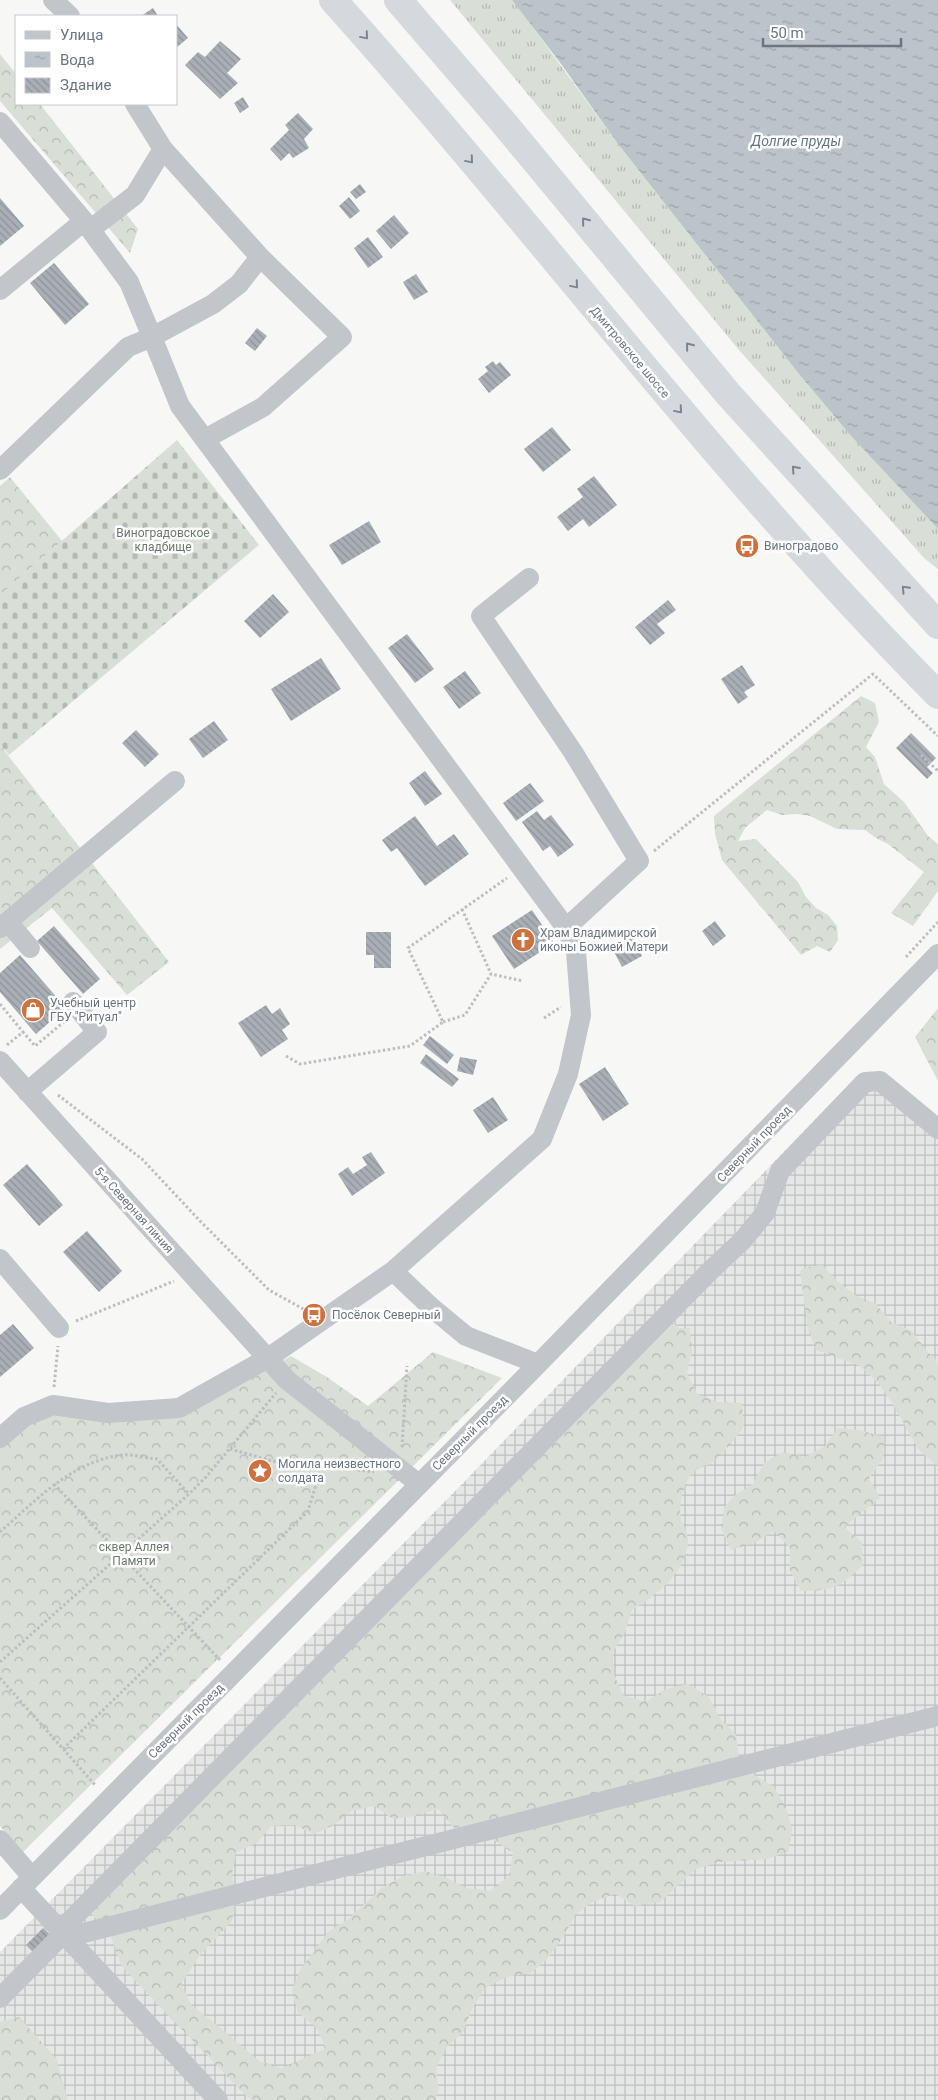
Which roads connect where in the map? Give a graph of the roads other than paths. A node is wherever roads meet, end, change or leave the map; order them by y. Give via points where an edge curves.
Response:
1 (53, 0) edge
2 (333, 0) edge
3 (398, 0) edge
4 (69, 15) edge
5 (136, 105) edge
6 (0, 122) edge
7 (163, 149) junction
8 (88, 225) junction
9 (260, 257) junction
10 (0, 290) edge
11 (152, 337) junction
12 (205, 439) junction
13 (0, 470) edge
14 (529, 578) dead end
15 (938, 625) edge
16 (938, 695) edge
17 (175, 781) dead end
18 (4, 925) edge
19 (566, 928) junction
20 (30, 948) dead end
21 (938, 954) edge
22 (76, 1005) road end
23 (3, 1054) edge
24 (33, 1087) junction
25 (938, 1129) edge
26 (0, 1259) edge
27 (393, 1271) junction
28 (59, 1328) road end
29 (268, 1358) junction
30 (538, 1364) junction
31 (0, 1438) edge
32 (410, 1477) junction
33 (938, 1716) edge
34 (0, 1840) edge
35 (12, 1894) edge
36 (65, 1933) junction
37 (0, 1998) edge
38 (218, 2100) edge

1 - 4 street
2 -> 16 highway, Дмитровское шоссе via 698,433
15 -> 3 highway via 729,395 504,122
5 - 7 street
6 - 8 street
7 - 8 street via 135,195
7 - 9 street
8 - 10 street
8 - 11 street via 129,282
9 - 11 street via 239,284 213,304
9 - 12 street via 342,337 263,407
11 - 12 street via 180,406
11 - 13 street via 128,347
12 - 19 street
14 - 19 street via 481,616 574,752 639,861
17 - 18 street
18 - 20 street
19 - 27 street via 576,952 581,1015 568,1074 542,1139
21 - 30 street, Северный проезд
22 - 24 street via 97,1032
23 - 24 street, 5-я Северная линия
24 - 29 street, 5-я Северная линия
25 - 36 street via 880,1081 865,1082 780,1171 766,1213 742,1241
26 - 28 street
27 - 29 street
27 - 30 street via 466,1336
29 - 31 street via 179,1408 108,1413 53,1405 24,1418
29 - 32 street, 5-я Северная линия via 287,1380
30 - 32 street, Северный проезд
32 - 35 street, Северный проезд
33 - 36 street
34 - 35 street
35 - 36 street
36 - 37 street
36 - 38 street

